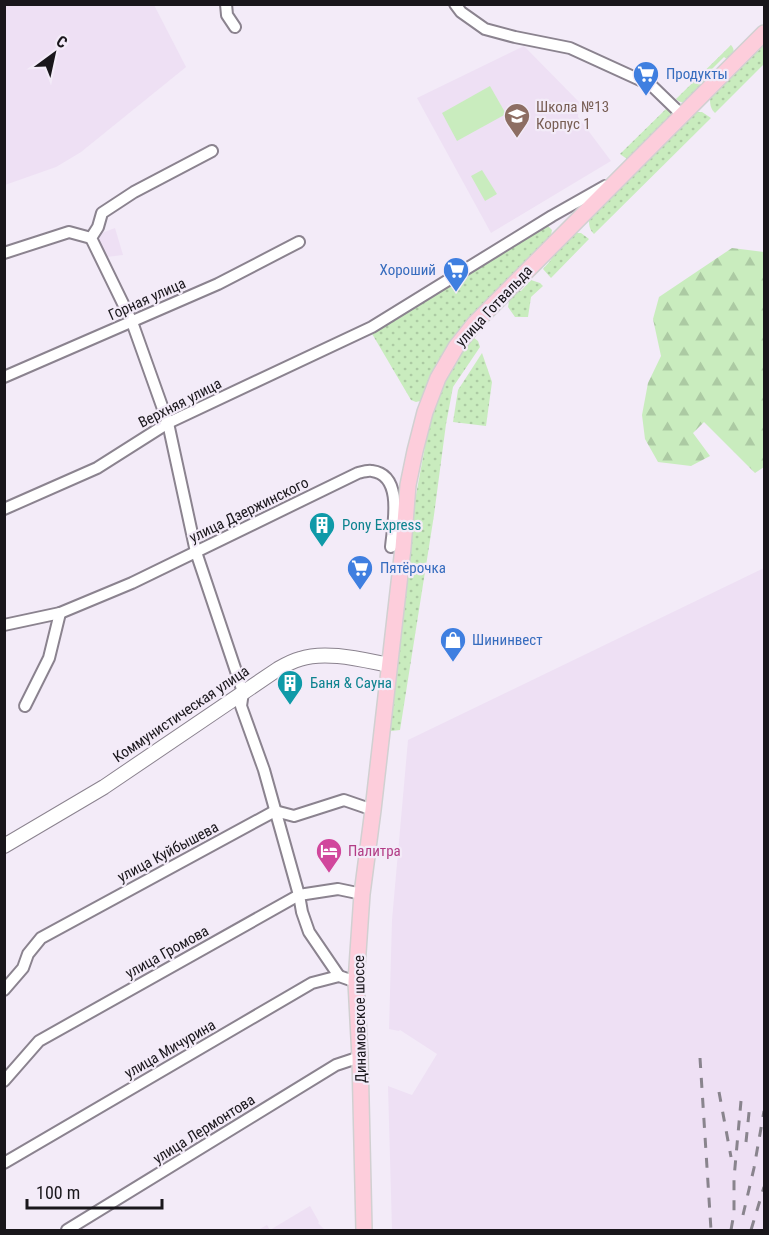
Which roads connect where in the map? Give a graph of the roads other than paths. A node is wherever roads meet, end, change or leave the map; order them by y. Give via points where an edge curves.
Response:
1 (226, 4) edge
2 (454, 4) edge
3 (235, 27) dead end
4 (765, 33) edge
5 (682, 115) junction
6 (212, 151) dead end
7 (618, 179) junction
8 (552, 216) junction
9 (566, 231) junction
10 (91, 238) junction
11 (299, 242) dead end
12 (4, 253) edge
13 (132, 322) junction
14 (4, 377) edge
15 (168, 423) junction
16 (4, 509) edge
17 (391, 547) dead end
18 (196, 552) junction
19 (60, 613) junction
20 (4, 626) edge
21 (389, 665) junction
22 (243, 692) junction
23 (25, 706) dead end
24 (373, 810) junction
25 (275, 811) junction
26 (4, 846) edge
27 (362, 894) junction
28 (299, 895) junction
29 (339, 976) junction
30 (356, 982) junction
31 (4, 990) edge
32 (360, 1057) junction
33 (4, 1081) edge
34 (4, 1163) edge
35 (67, 1230) edge
36 (364, 1230) edge

1 - 3 street via 226,15
2 - 5 street via 485,29 570,48 651,85
4 - 5 main road, улица Готвальда
5 - 7 main road, улица Готвальда
6 - 10 street via 102,213
7 - 8 street, Верхняя улица
7 - 9 main road, улица Готвальда
8 - 9 street
8 - 15 street, Верхняя улица via 372,327
9 - 21 main road, улица Готвальда via 475,323 438,378 425,412 408,485
10 - 12 street via 69,232
10 - 13 street
11 - 13 street, Горная улица
13 - 14 street, Горная улица
13 - 15 street
15 - 16 street, Верхняя улица via 97,468
15 - 18 street
17 - 18 street, улица Дзержинского via 392,485 371,470
18 - 19 street, улица Дзержинского
18 - 22 street
19 - 20 street, улица Дзержинского
19 - 23 street via 49,658
21 - 22 street, Коммунистическая улица via 337,657 300,658
21 - 24 main road, Динамовское шоссе
22 - 25 street via 242,706
22 - 26 street, Коммунистическая улица via 104,787
24 - 25 street via 344,800 294,816
24 - 27 main road, Динамовское шоссе
25 - 28 street
25 - 31 street, улица Куйбышева via 40,938 23,968
27 - 28 street, улица Громова via 338,890
27 - 30 main road, Динамовское шоссе
28 - 29 street via 309,932
28 - 33 street, улица Громова via 39,1041
29 - 30 street
29 - 34 street, улица Мичурина via 312,982
30 - 32 main road, Динамовское шоссе
32 - 35 street, улица Лермонтова via 336,1065
32 - 36 main road, Динамовское шоссе

